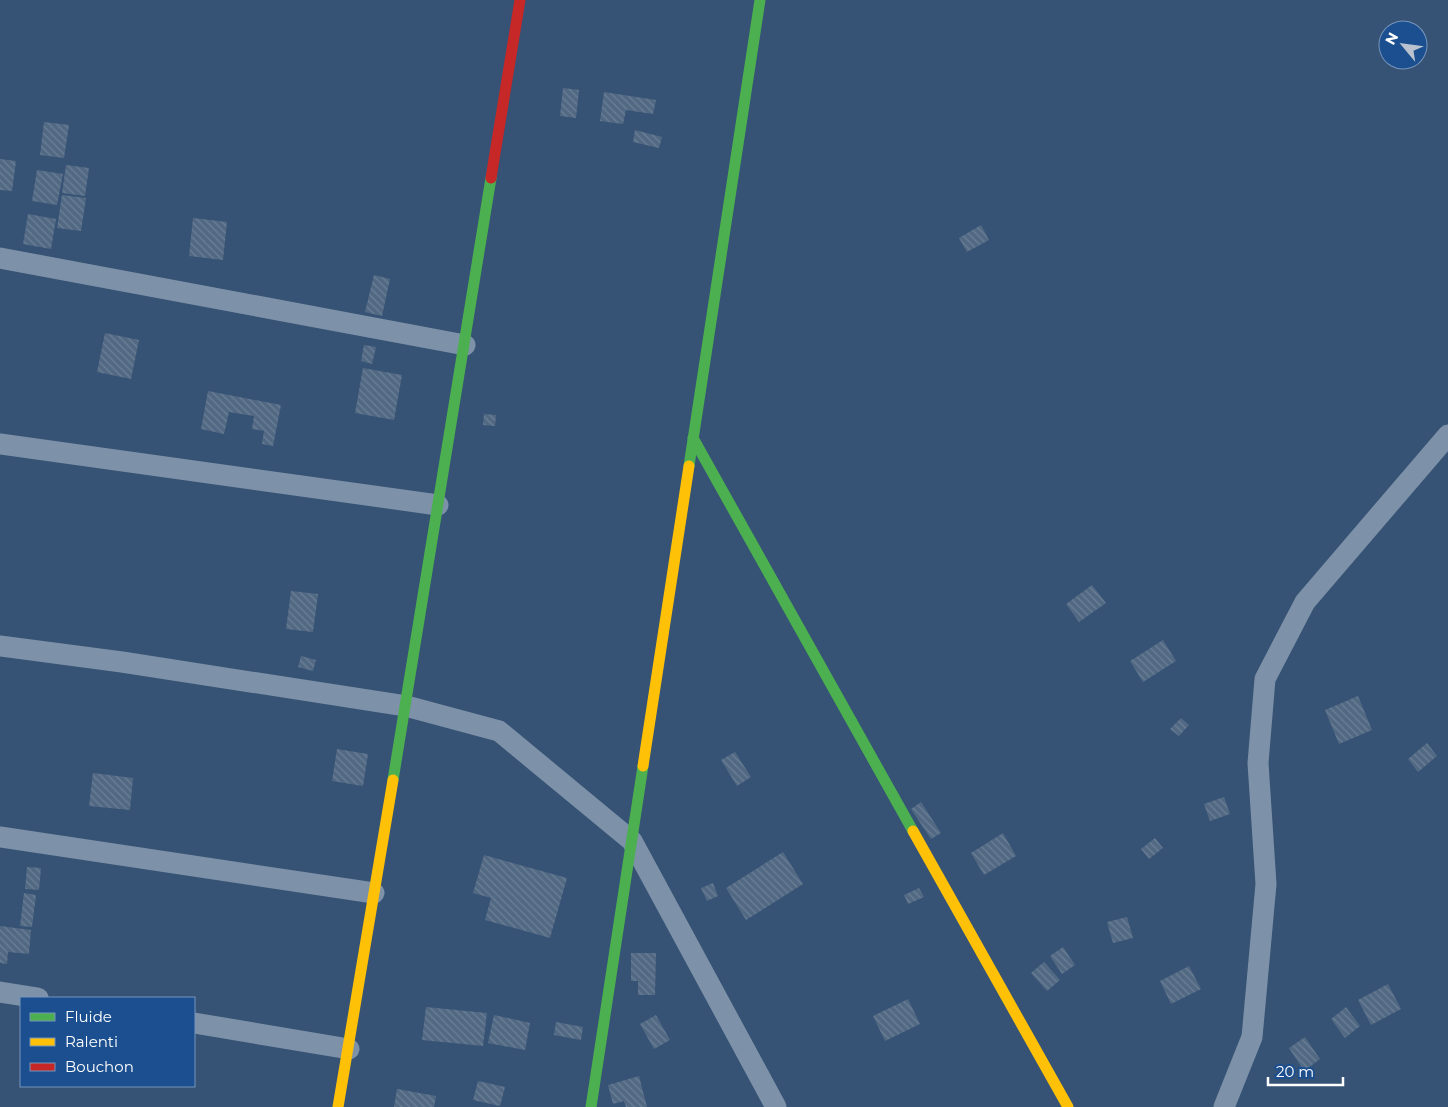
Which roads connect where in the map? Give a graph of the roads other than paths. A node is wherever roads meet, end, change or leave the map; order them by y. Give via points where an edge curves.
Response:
1 (520, 0) edge
2 (760, 0) edge
3 (0, 258) edge
4 (465, 345) junction
5 (1448, 435) edge
6 (693, 438) junction
7 (0, 444) edge
8 (438, 505) junction
9 (0, 646) edge
10 (406, 706) junction
11 (0, 837) edge
12 (632, 841) junction
13 (374, 893) junction
14 (0, 992) edge
15 (32, 997) edge
16 (195, 1024) edge
17 (349, 1049) junction
18 (338, 1107) edge
19 (591, 1107) edge
20 (776, 1107) edge
21 (1068, 1107) edge
22 (1224, 1107) edge

1 - 4 street
2 - 6 street
3 - 4 street
4 - 8 street
5 - 22 street via 1305,602 1265,679 1258,763 1266,884 1252,1036
6 - 12 street
6 - 21 street
7 - 8 street
8 - 10 street
9 - 10 street
10 - 12 street via 499,731
10 - 13 street
11 - 13 street
12 - 19 street
12 - 20 street
13 - 17 street
14 - 15 street
16 - 17 street
17 - 18 street

